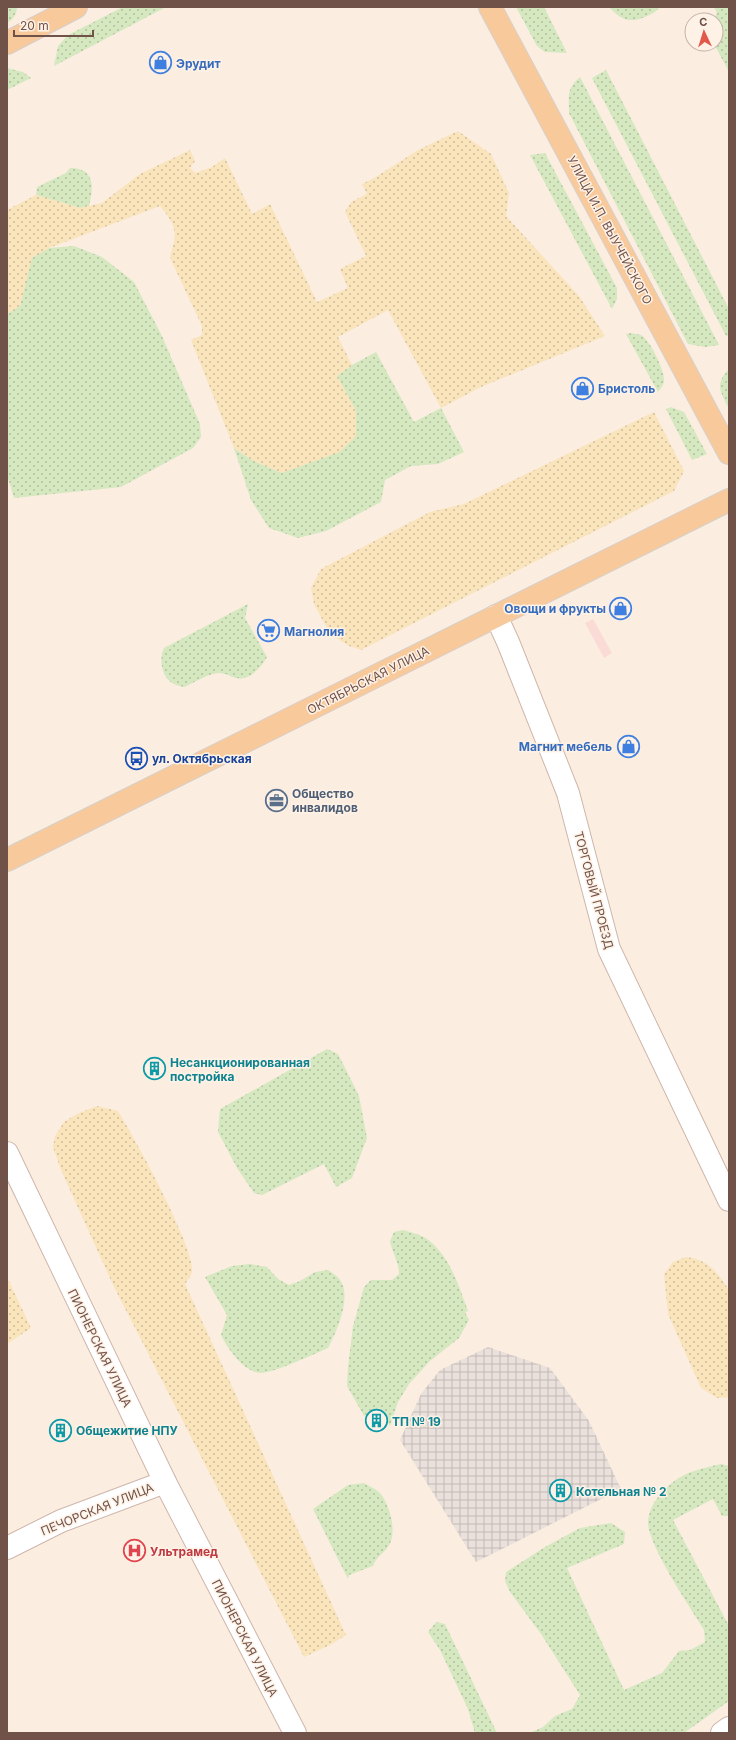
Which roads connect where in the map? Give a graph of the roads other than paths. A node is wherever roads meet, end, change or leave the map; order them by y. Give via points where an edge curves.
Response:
1 (76, 7) edge
2 (490, 7) edge
3 (7, 43) edge
4 (729, 453) edge
5 (729, 500) edge
6 (496, 616) junction
7 (7, 860) edge
8 (7, 1153) edge
9 (729, 1200) edge
10 (165, 1482) junction
11 (7, 1548) edge
12 (729, 1728) edge
13 (295, 1733) edge
14 (722, 1733) edge

1 - 3 main road
2 - 4 main road, УЛИЦА И.П. ВЫУЧЕЙСКОГО
5 - 6 main road, ОКТЯБРЬСКАЯ УЛИЦА
6 - 7 main road, ОКТЯБРЬСКАЯ УЛИЦА
6 - 9 street, ТОРГОВЫЙ ПРОЕЗД via 568,793 609,950
8 - 10 street, ПИОНЕРСКАЯ УЛИЦА
10 - 11 street, ПЕЧОРСКАЯ УЛИЦА via 61,1521
10 - 13 street, ПИОНЕРСКАЯ УЛИЦА
12 - 14 street

